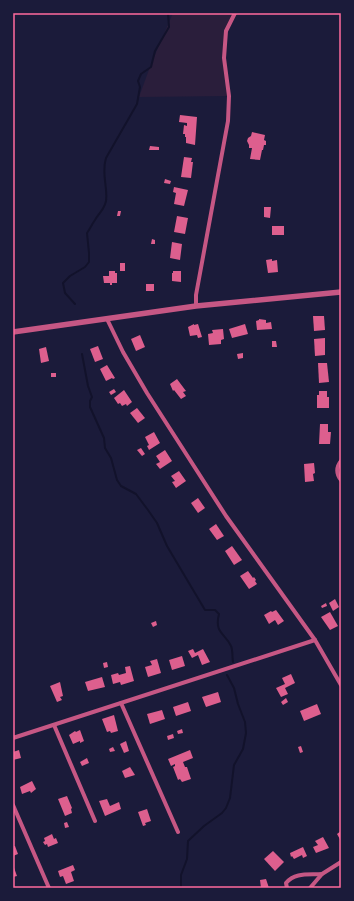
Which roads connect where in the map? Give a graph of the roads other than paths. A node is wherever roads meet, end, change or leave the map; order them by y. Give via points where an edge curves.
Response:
1 (235, 13) edge
2 (341, 292) edge
3 (196, 306) junction
4 (107, 319) junction
5 (13, 332) edge
6 (341, 461) edge
7 (341, 480) edge
8 (315, 640) junction
9 (341, 686) edge
10 (121, 703) junction
11 (54, 725) junction
12 (13, 738) edge
13 (13, 805) edge
14 (95, 820) dead end
15 (178, 832) dead end
16 (341, 862) edge
17 (322, 874) junction
18 (49, 888) edge
19 (287, 888) edge
20 (310, 888) edge

1 - 3 street via 226,31 224,58 230,96 228,121
2 - 3 street
3 - 4 street
4 - 5 street
4 - 8 street via 147,393 226,516
6 - 7 street via 337,469
8 - 9 street
8 - 10 street
10 - 11 street
10 - 15 street
11 - 12 street
11 - 14 street
13 - 18 street
16 - 17 street
17 - 19 street via 297,875 286,883
17 - 20 street

